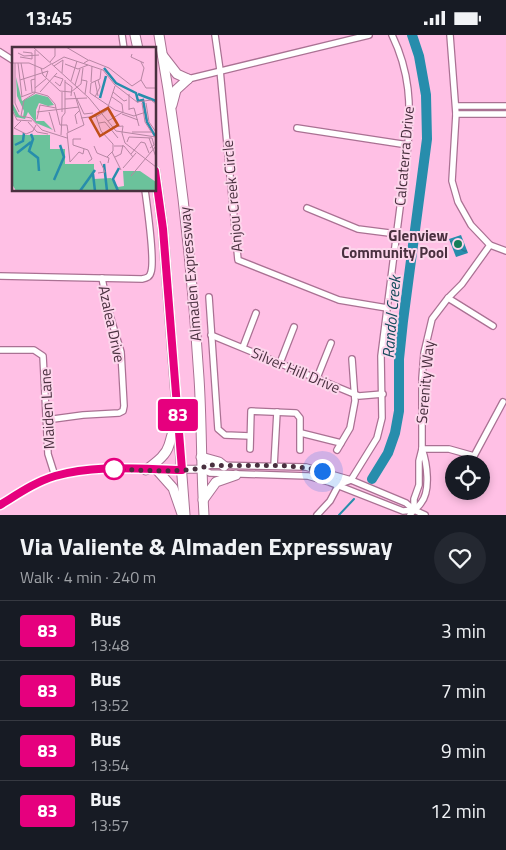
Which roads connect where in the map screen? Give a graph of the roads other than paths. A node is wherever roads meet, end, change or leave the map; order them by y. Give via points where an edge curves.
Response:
1 (159, 35) edge
2 (215, 35) edge
3 (370, 35) edge
4 (392, 35) edge
5 (450, 35) edge
6 (0, 52) edge
7 (162, 56) junction
8 (12, 60) edge
9 (220, 70) junction
10 (188, 79) junction
11 (506, 106) edge
12 (456, 107) junction
13 (171, 110) junction
14 (456, 114) junction
15 (506, 114) edge
16 (296, 127) dead end
17 (408, 145) junction
18 (156, 178) edge
19 (145, 191) edge
20 (307, 208) dead end
21 (397, 235) junction
22 (490, 245) junction
23 (506, 251) edge
24 (0, 275) edge
25 (102, 278) junction
26 (209, 297) dead end
27 (448, 298) junction
28 (387, 308) junction
29 (256, 313) dead end
30 (493, 326) dead end
31 (294, 327) dead end
32 (211, 335) junction
33 (331, 343) dead end
34 (243, 347) junction
35 (0, 350) edge
36 (352, 359) dead end
37 (280, 363) junction
38 (317, 378) junction
39 (354, 393) junction
40 (383, 394) junction
41 (503, 402) dead end
42 (276, 412) junction
43 (46, 420) junction
44 (178, 422) junction
45 (300, 433) junction
46 (250, 436) junction
47 (341, 443) junction
48 (250, 449) dead end
49 (422, 449) junction
50 (300, 450) dead end
51 (337, 450) dead end
52 (201, 457) junction
53 (224, 466) junction
54 (274, 466) junction
55 (201, 469) junction
56 (146, 470) junction
57 (157, 470) junction
58 (182, 470) junction
59 (236, 475) junction
60 (55, 476) junction
61 (302, 476) junction
62 (351, 481) junction
63 (338, 486) junction
64 (358, 494) junction
65 (203, 501) junction
66 (0, 505) edge
67 (412, 512) edge
68 (184, 515) edge
69 (204, 515) edge
70 (317, 515) edge
71 (425, 515) edge

1 - 7 main road, Almaden Expressway
2 - 9 street, Anjou Creek Circle
3 - 9 street
4 - 17 street, Calcaterra Drive via 400,51 408,84 411,114
5 - 12 street
6 - 8 street
7 - 10 main road via 177,75
7 - 13 main road, Almaden Expressway
9 - 10 street
9 - 28 street, Anjou Creek Circle via 238,259 339,300
10 - 13 main road via 176,90
11 - 12 street
12 - 14 street
13 - 52 main road, Almaden Expressway via 187,224 199,379
14 - 15 street
14 - 22 street via 452,181 458,202 471,225
16 - 17 street
17 - 21 street, Calcaterra Drive
18 - 44 main road, Almaden Expressway
19 - 25 street via 151,274 142,279
20 - 21 street via 358,229
21 - 28 street, Calcaterra Drive
22 - 23 street
22 - 27 street, Serenity Way
24 - 25 street
25 - 43 street, Azalea Drive via 121,352 123,411
26 - 32 street
27 - 30 street
27 - 49 street, Serenity Way via 432,319 424,353
28 - 40 street, Calcaterra Drive via 381,356
29 - 34 street
31 - 37 street
32 - 34 street, Silver Hill Drive
32 - 46 street via 218,429 226,435
33 - 38 street
34 - 37 street, Silver Hill Drive
35 - 43 street, Maiden Lane via 34,350 43,356
36 - 39 street
37 - 38 street, Silver Hill Drive
38 - 39 street, Silver Hill Drive
39 - 40 street, Silver Hill Drive via 359,396
39 - 47 street via 350,428
40 - 62 street, Calcaterra Drive via 377,438
41 - 49 street via 474,457 449,449
42 - 45 street via 296,413 300,418
42 - 46 street via 251,411
42 - 54 street
43 - 60 street, Maiden Lane via 48,454
44 - 56 main road via 166,452
44 - 58 main road, Almaden Expressway
45 - 47 street
45 - 50 street
46 - 48 street
47 - 51 street
49 - 67 street, Serenity Way via 428,472 426,488 422,502
52 - 53 main road
52 - 55 main road, Almaden Expressway
53 - 54 street
53 - 55 street via 210,465
54 - 62 street via 306,467
55 - 58 street
55 - 59 street
55 - 65 main road, Almaden Expressway
56 - 57 street
56 - 60 street via 105,469
57 - 58 street
57 - 68 main road via 173,488
58 - 68 main road, Almaden Expressway
59 - 61 street
59 - 65 main road via 216,482
60 - 66 street
61 - 62 street via 316,475 342,483
61 - 63 street
62 - 64 street
62 - 67 street via 406,503
63 - 64 street
63 - 70 street
64 - 67 street
65 - 69 main road, Almaden Expressway
67 - 71 street

